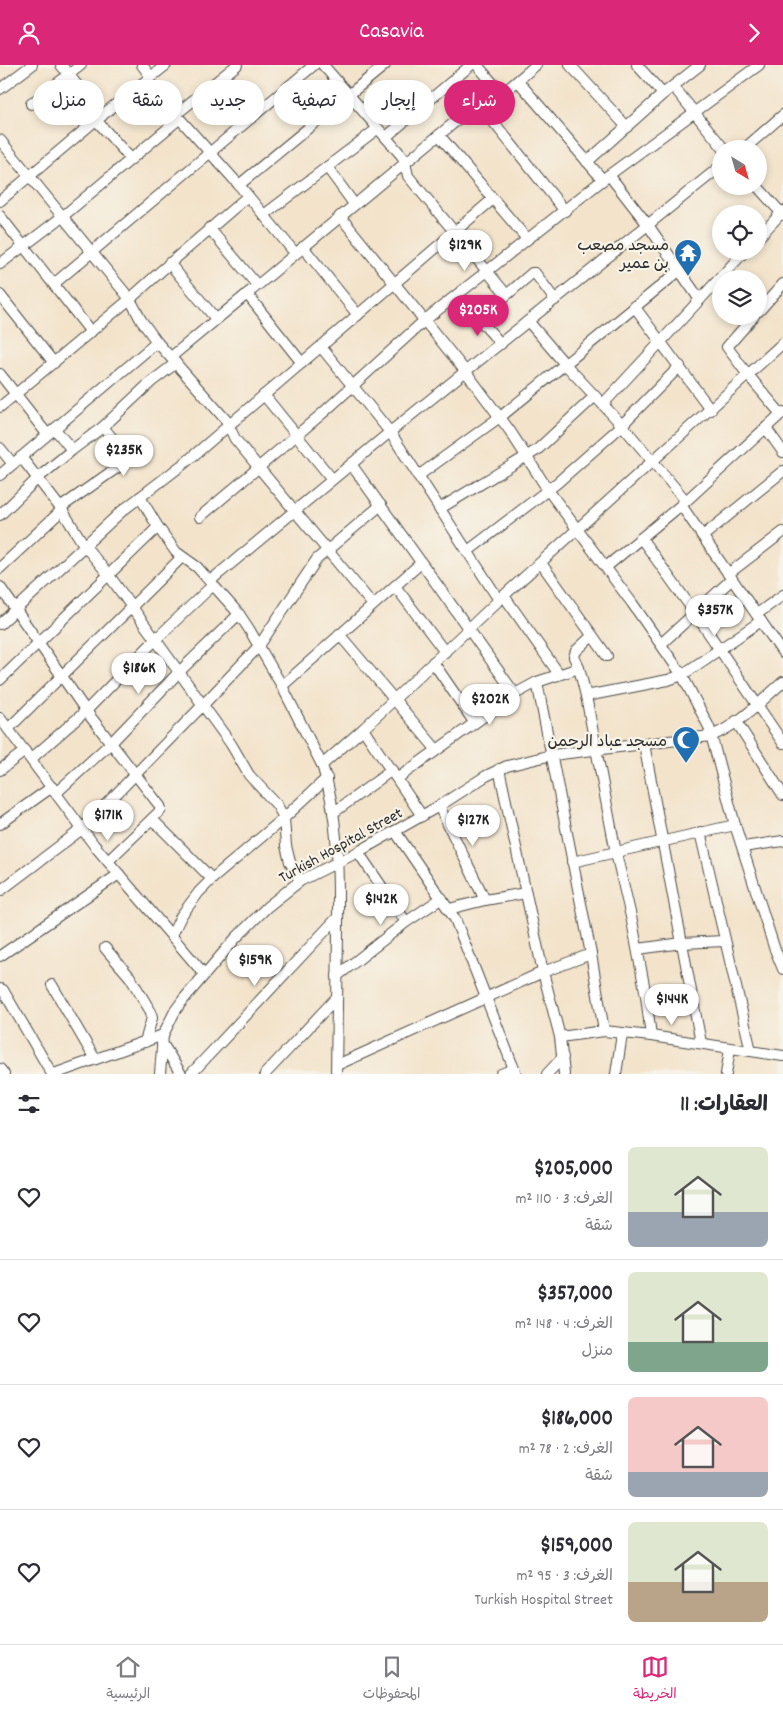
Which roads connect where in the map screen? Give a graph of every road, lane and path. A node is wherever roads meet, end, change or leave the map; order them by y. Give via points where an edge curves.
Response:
1 (32, 65) edge
2 (61, 65) edge
3 (81, 65) edge
4 (142, 65) edge
5 (166, 65) edge
6 (237, 65) edge
7 (314, 65) edge
8 (322, 65) edge
9 (385, 65) edge
10 (471, 65) edge
11 (477, 65) edge
12 (536, 65) edge
13 (570, 65) edge
14 (637, 65) edge
15 (700, 65) edge
16 (759, 65) edge
17 (68, 74) junction
18 (148, 79) junction
19 (72, 80) edge
20 (335, 80) edge
21 (490, 80) edge
22 (518, 81) junction
23 (515, 83) edge
24 (673, 86) junction
25 (0, 89) edge
26 (354, 90) edge
27 (663, 94) junction
28 (354, 102) edge
29 (31, 105) dead end
30 (694, 112) junction
31 (182, 113) edge
32 (104, 114) edge
33 (783, 115) edge
34 (182, 122) edge
35 (104, 124) edge
36 (90, 125) edge
37 (168, 125) edge
38 (312, 125) edge
39 (452, 125) edge
40 (496, 125) edge
41 (627, 127) junction
42 (377, 129) junction
43 (439, 135) junction
44 (386, 137) junction
45 (0, 140) edge
46 (717, 140) edge
47 (754, 140) edge
48 (209, 152) junction
49 (131, 159) junction
50 (405, 162) junction
51 (587, 162) junction
52 (326, 167) junction
53 (712, 173) edge
54 (29, 175) junction
55 (606, 178) junction
56 (239, 185) junction
57 (765, 195) edge
58 (248, 196) junction
59 (493, 199) junction
60 (0, 201) edge
61 (354, 204) junction
62 (565, 211) junction
63 (782, 213) edge
64 (264, 215) junction
65 (0, 216) edge
66 (340, 216) junction
67 (62, 217) junction
68 (648, 225) junction
69 (209, 229) junction
70 (767, 229) edge
71 (455, 232) junction
72 (527, 239) junction
73 (23, 246) junction
74 (299, 250) junction
75 (91, 252) junction
76 (737, 260) edge
77 (170, 263) junction
78 (0, 264) edge
79 (487, 271) junction
80 (678, 271) junction
81 (55, 283) junction
82 (395, 283) junction
83 (783, 284) edge
84 (257, 285) junction
85 (247, 294) junction
86 (506, 294) junction
87 (0, 295) edge
88 (130, 299) junction
89 (555, 300) junction
90 (700, 300) junction
91 (767, 302) edge
92 (634, 306) junction
93 (358, 315) junction
94 (216, 319) junction
95 (426, 320) junction
96 (528, 321) junction
97 (746, 325) edge
98 (91, 331) junction
99 (662, 341) junction
100 (157, 342) junction
101 (501, 343) junction
102 (783, 343) edge
103 (321, 347) junction
104 (173, 360) junction
105 (54, 363) junction
106 (302, 363) junction
107 (564, 363) junction
108 (680, 366) junction
109 (466, 372) junction
110 (0, 374) edge
111 (748, 375) junction
112 (353, 387) junction
113 (16, 394) junction
114 (264, 395) junction
115 (595, 396) junction
116 (604, 404) junction
117 (0, 407) edge
118 (711, 410) junction
119 (782, 413) edge
120 (499, 418) junction
121 (229, 425) junction
122 (622, 425) junction
123 (103, 427) junction
124 (766, 428) junction
125 (51, 431) junction
126 (390, 432) junction
127 (297, 435) junction
128 (0, 448) edge
129 (72, 450) junction
130 (783, 452) edge
131 (21, 457) junction
132 (526, 457) junction
133 (653, 462) junction
134 (13, 464) junction
135 (351, 464) junction
136 (258, 467) junction
137 (783, 471) edge
138 (0, 475) edge
139 (418, 476) junction
140 (38, 478) junction
141 (332, 479) junction
142 (548, 490) junction
143 (140, 497) junction
144 (683, 503) junction
145 (381, 505) junction
146 (61, 509) junction
147 (439, 509) junction
148 (295, 511) junction
149 (0, 515) edge
150 (200, 517) dead end
151 (158, 527) junction
152 (577, 529) junction
153 (783, 532) edge
154 (703, 536) junction
155 (641, 538) junction
156 (84, 545) junction
157 (328, 549) junction
158 (468, 551) junction
159 (182, 557) junction
160 (421, 563) junction
161 (541, 563) junction
162 (606, 567) junction
163 (0, 568) edge
164 (108, 574) junction
165 (730, 577) junction
166 (211, 583) junction
167 (395, 586) junction
168 (0, 587) edge
169 (783, 595) edge
170 (502, 599) junction
171 (373, 605) junction
172 (132, 607) junction
173 (16, 609) junction
174 (239, 613) junction
175 (695, 613) junction
176 (759, 617) junction
177 (0, 624) edge
178 (469, 630) junction
179 (339, 634) junction
180 (592, 636) junction
181 (155, 639) junction
182 (40, 644) junction
183 (661, 644) junction
184 (259, 646) junction
185 (720, 649) junction
186 (444, 652) junction
187 (783, 653) edge
188 (607, 656) dead end
189 (433, 662) junction
190 (579, 668) junction
191 (179, 671) junction
192 (560, 674) junction
193 (682, 675) junction
194 (62, 677) junction
195 (0, 681) edge
196 (537, 682) junction
197 (783, 682) edge
198 (282, 686) junction
199 (515, 694) junction
200 (586, 696) junction
201 (394, 699) junction
202 (757, 704) junction
203 (204, 705) junction
204 (86, 711) junction
205 (0, 718) edge
206 (736, 721) junction
207 (474, 722) junction
208 (8, 729) junction
209 (363, 729) junction
210 (711, 735) junction
211 (112, 742) junction
212 (783, 743) edge
213 (644, 744) junction
214 (436, 749) junction
215 (596, 749) junction
216 (28, 755) junction
217 (552, 755) junction
218 (322, 765) junction
219 (0, 769) edge
220 (499, 769) junction
221 (136, 774) junction
222 (395, 774) junction
223 (326, 779) junction
224 (54, 790) junction
225 (783, 795) edge
226 (439, 806) junction
227 (333, 813) junction
228 (422, 815) junction
229 (284, 818) junction
230 (152, 819) junction
231 (0, 824) edge
232 (735, 825) junction
233 (82, 829) junction
234 (395, 831) junction
235 (700, 832) junction
236 (662, 841) junction
237 (783, 841) edge
238 (743, 847) junction
239 (358, 852) junction
240 (616, 853) junction
241 (108, 861) junction
242 (572, 862) junction
243 (337, 863) junction
244 (119, 874) junction
245 (212, 879) junction
246 (300, 881) junction
247 (0, 891) edge
248 (526, 893) junction
249 (442, 898) junction
250 (485, 899) junction
251 (449, 909) junction
252 (338, 917) junction
253 (406, 922) junction
254 (172, 935) junction
255 (724, 941) junction
256 (682, 943) junction
257 (778, 946) edge
258 (105, 948) dead end
259 (638, 949) junction
260 (591, 954) junction
261 (0, 956) edge
262 (783, 969) edge
263 (543, 972) junction
264 (204, 974) junction
265 (337, 976) junction
266 (52, 985) dead end
267 (0, 989) edge
268 (336, 997) junction
269 (485, 998) junction
270 (604, 1031) junction
271 (622, 1034) junction
272 (651, 1036) junction
273 (560, 1037) junction
274 (162, 1039) junction
275 (145, 1041) junction
276 (701, 1043) junction
277 (730, 1049) junction
278 (751, 1051) junction
279 (783, 1056) edge
280 (563, 1057) junction
281 (94, 1059) junction
282 (0, 1069) edge
283 (336, 1071) edge
284 (515, 1071) edge
285 (58, 1073) edge
286 (4, 1074) edge
287 (160, 1074) edge
288 (181, 1074) edge
289 (191, 1074) edge
290 (265, 1074) edge
291 (501, 1074) edge
292 (547, 1074) edge
293 (564, 1074) edge
294 (616, 1074) edge
295 (726, 1074) edge

1 - 25 street
2 - 17 street
3 - 17 street
4 - 18 street
5 - 18 street
6 - 31 street
7 - 48 street
8 - 20 street
9 - 26 street
10 - 44 street
11 - 21 street
12 - 22 street
13 - 41 street
14 - 27 street
15 - 24 street
16 - 30 street
17 - 19 street
17 - 29 street
18 - 32 street
22 - 23 street
22 - 51 street
24 - 27 street
24 - 30 street
27 - 41 street
28 - 42 street
30 - 46 street
30 - 55 street
33 - 47 street
34 - 48 street
35 - 49 street
36 - 54 street
37 - 49 street
38 - 56 street
39 - 43 street
40 - 62 street
41 - 51 street
42 - 44 street
42 - 52 street
43 - 50 street
43 - 59 street
44 - 50 street
45 - 54 street
48 - 56 street
48 - 75 street
49 - 67 street
50 - 61 street
50 - 71 street via 408,176
51 - 55 street
52 - 61 street
52 - 64 street
53 - 68 street
54 - 60 street
54 - 67 street
55 - 62 street
55 - 68 street
56 - 58 street
57 - 63 street
58 - 64 street
58 - 69 street
59 - 71 street
59 - 72 street
61 - 66 street
62 - 72 street
63 - 70 street
64 - 74 street
65 - 73 street
66 - 74 street
66 - 82 street
67 - 73 street
67 - 75 street
68 - 80 street
68 - 89 street
69 - 77 street
69 - 84 street
71 - 79 street
71 - 82 street
72 - 79 street
73 - 78 street
73 - 81 street
74 - 84 street
74 - 93 street
75 - 81 street
75 - 88 street
76 - 90 street
77 - 88 street
77 - 94 street
79 - 86 street
79 - 95 street
80 - 90 street
80 - 92 street
81 - 98 street
82 - 93 street
82 - 95 street
83 - 91 street
84 - 85 street
85 - 94 street
85 - 106 street
86 - 89 street via 533,272
86 - 101 street via 479,319
87 - 105 street
88 - 98 street
88 - 100 street
89 - 96 street
90 - 99 street
92 - 99 street
92 - 107 street
93 - 103 street
94 - 104 street
95 - 109 street
95 - 112 street
96 - 101 street
96 - 107 street
97 - 111 street via 727,345
98 - 105 street
99 - 108 street
99 - 116 street
100 - 104 street
100 - 125 street
101 - 109 street
102 - 111 street
103 - 106 street
103 - 112 street
104 - 121 street
104 - 123 street
105 - 113 street
106 - 114 street
107 - 115 street
107 - 120 street
108 - 118 street
108 - 122 street
109 - 120 street
109 - 126 street
110 - 113 street
111 - 118 street
111 - 119 street
112 - 126 street
112 - 127 street
113 - 117 street
113 - 125 street
114 - 121 street
114 - 127 street
115 - 116 street
115 - 132 street
116 - 122 street
118 - 133 street
119 - 124 street
120 - 132 street
120 - 139 street
121 - 136 street via 235,439
121 - 143 street
122 - 133 street
122 - 142 street
123 - 129 street
123 - 146 street via 122,450 122,461
124 - 130 street
124 - 144 street
125 - 129 street
125 - 131 street
126 - 135 street
126 - 139 street
127 - 136 street
127 - 141 street
128 - 134 street
129 - 140 street
131 - 134 street
131 - 140 street
132 - 142 street
132 - 147 street
133 - 144 street
133 - 152 street
134 - 138 street
135 - 141 street
135 - 145 street
136 - 148 street
136 - 150 street
137 - 154 street
139 - 147 street
140 - 146 street
140 - 149 street
141 - 148 street
142 - 152 street
142 - 158 street
143 - 151 street
143 - 156 street
144 - 154 street
144 - 155 street
145 - 157 street
145 - 160 street
146 - 156 street
146 - 163 street
147 - 158 street
148 - 157 street
148 - 166 street
151 - 159 street
151 - 164 street
152 - 161 street
152 - 162 street
153 - 165 street
154 - 165 street
155 - 162 street
155 - 175 street
156 - 164 street
156 - 173 street
157 - 171 street
157 - 184 street via 314,563
158 - 170 street
159 - 166 street via 197,567
159 - 172 street
160 - 167 street
160 - 178 street
161 - 170 street
161 - 180 street
162 - 183 street
164 - 172 street
164 - 182 street
165 - 175 street
165 - 176 street
166 - 174 street
166 - 181 street
167 - 171 street
167 - 186 street
168 - 173 street
169 - 176 street
170 - 178 street
170 - 192 street
171 - 179 street
172 - 181 street
172 - 194 street
173 - 177 street
173 - 182 street
174 - 184 street
174 - 191 street
175 - 183 street
175 - 185 street
176 - 185 street
176 - 187 street
178 - 186 street
178 - 199 street
179 - 198 street
179 - 201 street
180 - 188 street
180 - 190 street via 576,651 574,657
181 - 191 street
181 - 204 street
182 - 194 street
182 - 195 street
183 - 193 street
184 - 198 street
184 - 203 street
185 - 193 street
185 - 202 street
186 - 189 street
189 - 201 street
189 - 207 street
190 - 192 street
190 - 200 street
191 - 203 street
191 - 211 street
192 - 196 street
193 - 200 street
193 - 210 street
194 - 204 street
194 - 208 street
196 - 199 street
196 - 217 street
197 - 202 street
198 - 218 street
199 - 207 street
200 - 215 street
201 - 209 street
201 - 214 street
202 - 206 street
202 - 212 street
203 - 221 street
203 - 229 street via 249,775 277,805
204 - 211 street
204 - 216 street
205 - 208 street
206 - 210 street
206 - 225 street
207 - 214 street
208 - 216 street
209 - 218 street
209 - 222 street
210 - 213 street, Turkish Hospital Street
210 - 232 street
211 - 221 street
211 - 224 street
213 - 215 street, Turkish Hospital Street
213 - 236 street
214 - 222 street
215 - 217 street, Turkish Hospital Street
215 - 240 street
216 - 219 street
216 - 224 street
217 - 220 street, Turkish Hospital Street
217 - 242 street
218 - 223 street
220 - 226 street, Turkish Hospital Street
220 - 248 street
221 - 230 street via 160,806
221 - 233 street
222 - 227 street
222 - 228 street
223 - 227 street
223 - 229 street
224 - 231 street
224 - 233 street
226 - 228 street, Turkish Hospital Street
226 - 250 street
227 - 243 street
228 - 234 street, Turkish Hospital Street
229 - 245 street
229 - 246 street via 290,862
230 - 241 street
230 - 245 street
232 - 235 street
232 - 238 street
233 - 241 street
233 - 247 street
234 - 239 street, Turkish Hospital Street
234 - 249 street
235 - 236 street
235 - 255 street
236 - 240 street
236 - 256 street
237 - 238 street
238 - 257 street
239 - 243 street, Turkish Hospital Street
239 - 253 street
240 - 242 street
240 - 259 street
241 - 244 street
242 - 260 street
243 - 246 street, Turkish Hospital Street
243 - 252 street
244 - 254 street
244 - 261 street
245 - 254 street via 190,903
246 - 264 street, Turkish Hospital Street via 267,907
248 - 250 street
248 - 263 street
249 - 251 street
249 - 253 street
250 - 251 street
251 - 269 street
252 - 265 street
252 - 289 street
253 - 265 street
254 - 264 street
255 - 256 street
255 - 278 street
256 - 259 street
256 - 276 street
257 - 262 street
258 - 275 street via 130,977 151,1012
259 - 272 street
260 - 263 street
260 - 270 street
263 - 269 street
263 - 273 street
264 - 274 street, Turkish Hospital Street via 175,1011
265 - 268 street
266 - 281 street
267 - 285 street
268 - 283 street
268 - 290 street
269 - 283 street
269 - 284 street
270 - 271 street
270 - 273 street
271 - 272 street
271 - 294 street
272 - 276 street
273 - 280 street
274 - 275 street
274 - 287 street, Turkish Hospital Street
274 - 288 street
275 - 281 street
276 - 277 street
277 - 278 street
277 - 295 street
278 - 279 street
280 - 292 street
280 - 293 street
281 - 285 street
282 - 286 street
284 - 291 street

